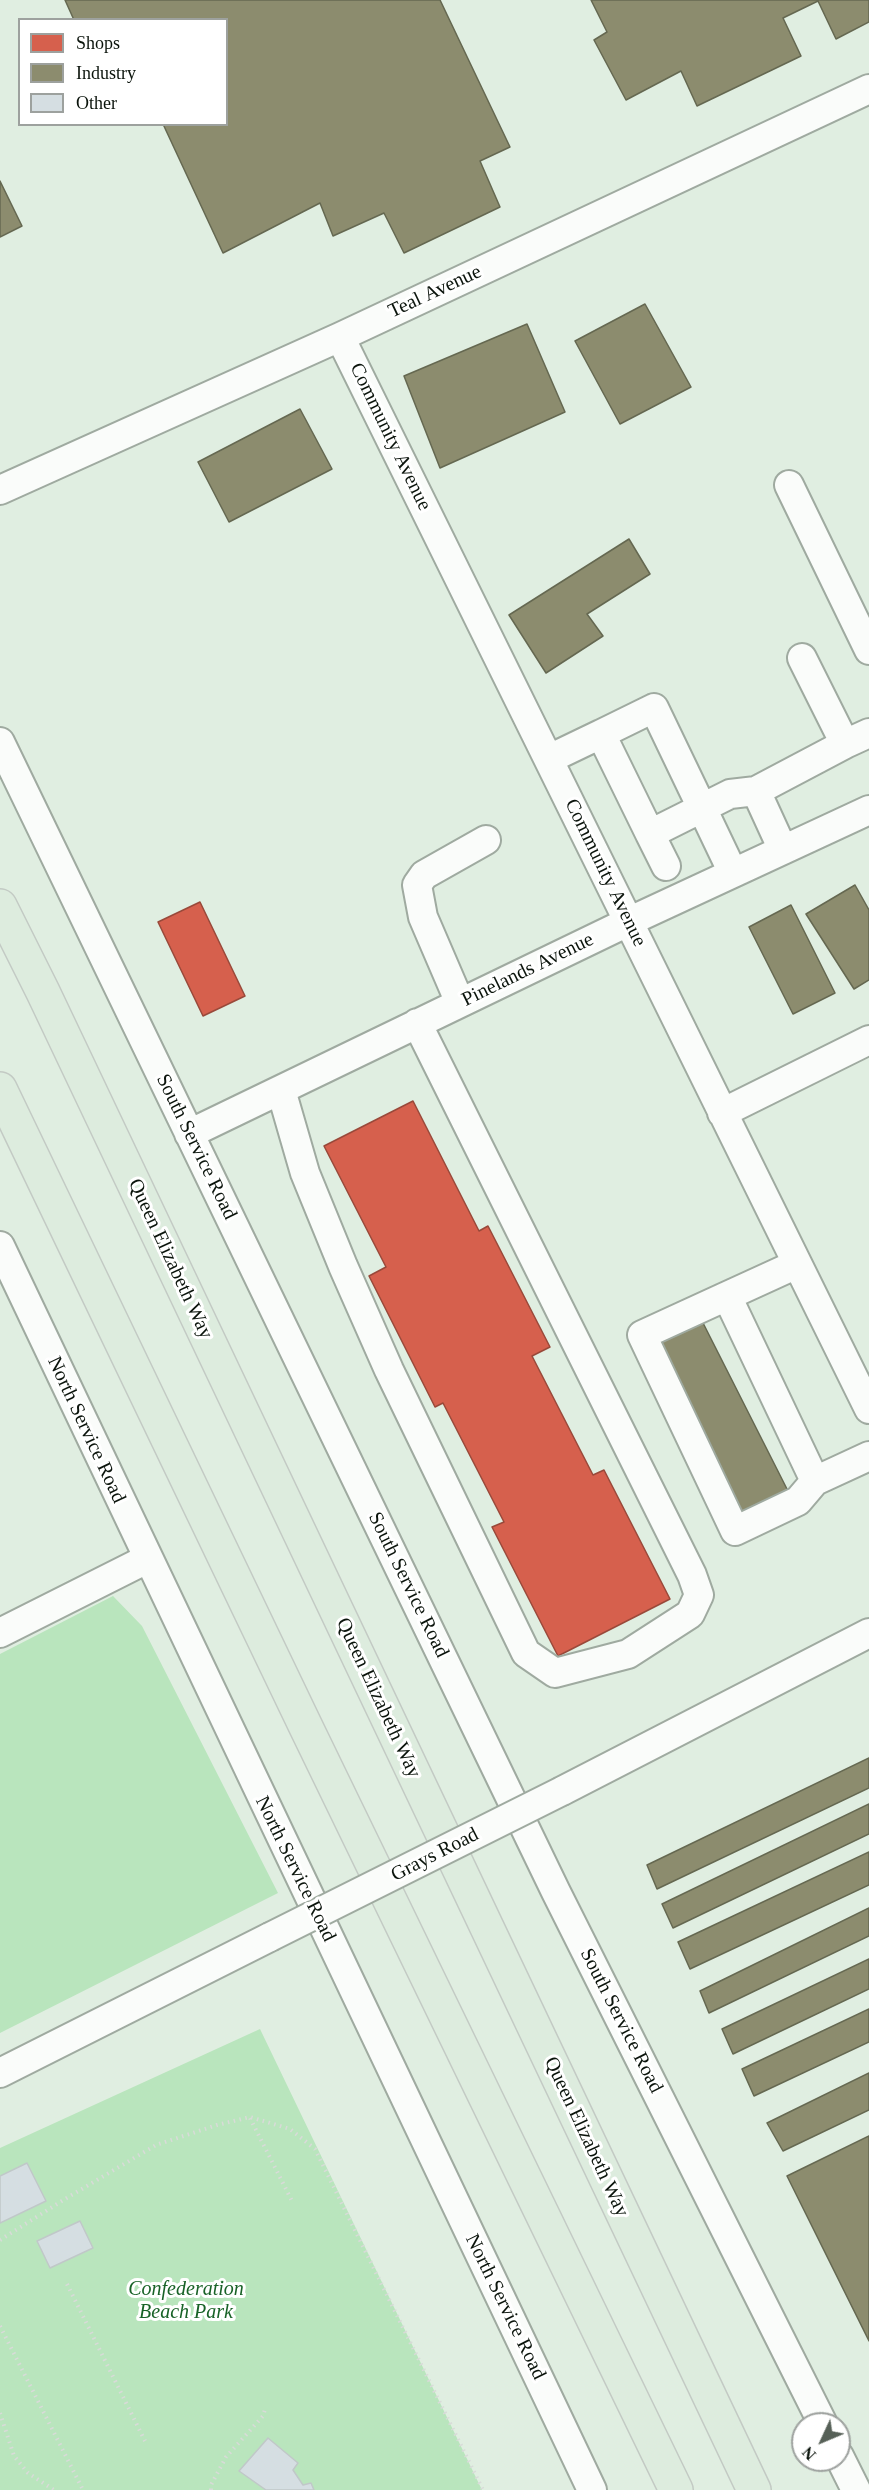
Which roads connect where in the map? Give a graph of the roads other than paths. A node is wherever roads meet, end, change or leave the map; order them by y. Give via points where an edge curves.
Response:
1 (869, 89) edge
2 (340, 337) junction
3 (789, 485) dead end
4 (0, 490) edge
5 (869, 650) edge
6 (802, 658) dead end
7 (601, 734) junction
8 (857, 739) edge
9 (0, 742) edge
10 (549, 759) junction
11 (756, 791) junction
12 (702, 808) junction
13 (869, 810) edge
14 (650, 834) junction
15 (486, 840) dead end
16 (783, 850) junction
17 (666, 867) dead end
18 (733, 873) junction
19 (0, 906) edge
20 (630, 921) junction
21 (460, 1003) junction
22 (417, 1023) junction
23 (869, 1040) edge
24 (0, 1089) edge
25 (281, 1090) junction
26 (722, 1113) junction
27 (189, 1134) junction
28 (0, 1246) edge
29 (797, 1264) junction
30 (727, 1296) junction
31 (869, 1409) edge
32 (869, 1456) edge
33 (815, 1481) junction
34 (147, 1559) junction
35 (0, 1633) edge
36 (869, 1633) edge
37 (0, 2073) edge
38 (817, 2412) edge
39 (847, 2472) edge
40 (592, 2490) edge
41 (676, 2490) edge
42 (754, 2490) edge
43 (856, 2490) edge

1 - 2 street, Teal Avenue
2 - 4 street, Teal Avenue
2 - 10 street, Community Avenue
3 - 5 street
6 - 8 street
7 - 10 street
7 - 12 street via 654,708
7 - 14 street
8 - 11 street
9 - 27 street, South Service Road
10 - 20 street, Community Avenue
11 - 12 street via 730,794
11 - 16 street
12 - 14 street
12 - 18 street
13 - 16 street, Pinelands Avenue
14 - 17 street
15 - 21 street via 424,875 417,885 423,917
16 - 18 street, Pinelands Avenue
18 - 20 street, Pinelands Avenue
19 - 42 highway, Queen Elizabeth Way
20 - 21 street, Pinelands Avenue
20 - 26 street, Community Avenue
21 - 22 street, Pinelands Avenue
22 - 25 street, Pinelands Avenue
22 - 25 street via 699,1595 690,1614 628,1654 555,1673 526,1653 343,1266 305,1173
23 - 26 street
24 - 41 highway
25 - 27 street, Pinelands Avenue
26 - 29 street, Community Avenue
27 - 38 street, South Service Road via 556,1892
28 - 34 street, North Service Road
29 - 30 street
29 - 31 street, Community Avenue
30 - 33 street
30 - 33 street via 642,1335 735,1531 798,1501
32 - 33 street
34 - 35 street
34 - 40 street, North Service Road
36 - 37 street, Grays Road, bridge
39 - 43 street

